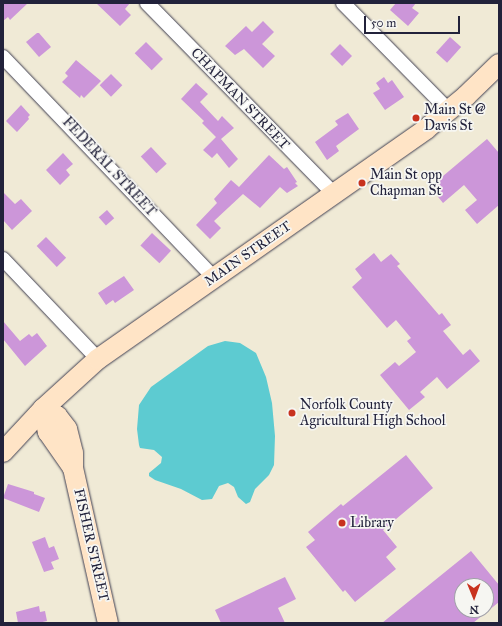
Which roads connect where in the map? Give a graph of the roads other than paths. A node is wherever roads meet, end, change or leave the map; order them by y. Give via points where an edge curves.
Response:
1 (147, 3) edge
2 (343, 3) edge
3 (3, 57) edge
4 (499, 64) edge
5 (449, 111) junction
6 (334, 194) junction
7 (3, 259) edge
8 (214, 278) junction
9 (98, 360) junction
10 (43, 409) junction
11 (3, 452) edge
12 (108, 623) edge

1 - 6 street, CHAPMAN STREET
2 - 5 street
3 - 8 street, FEDERAL STREET
4 - 5 main road, MAIN STREET
5 - 6 main road, MAIN STREET
6 - 8 main road, MAIN STREET
7 - 9 street
8 - 9 main road, MAIN STREET
9 - 10 main road, MAIN STREET
10 - 11 main road, MAIN STREET
10 - 12 main road, FISHER STREET via 48,432 73,468

